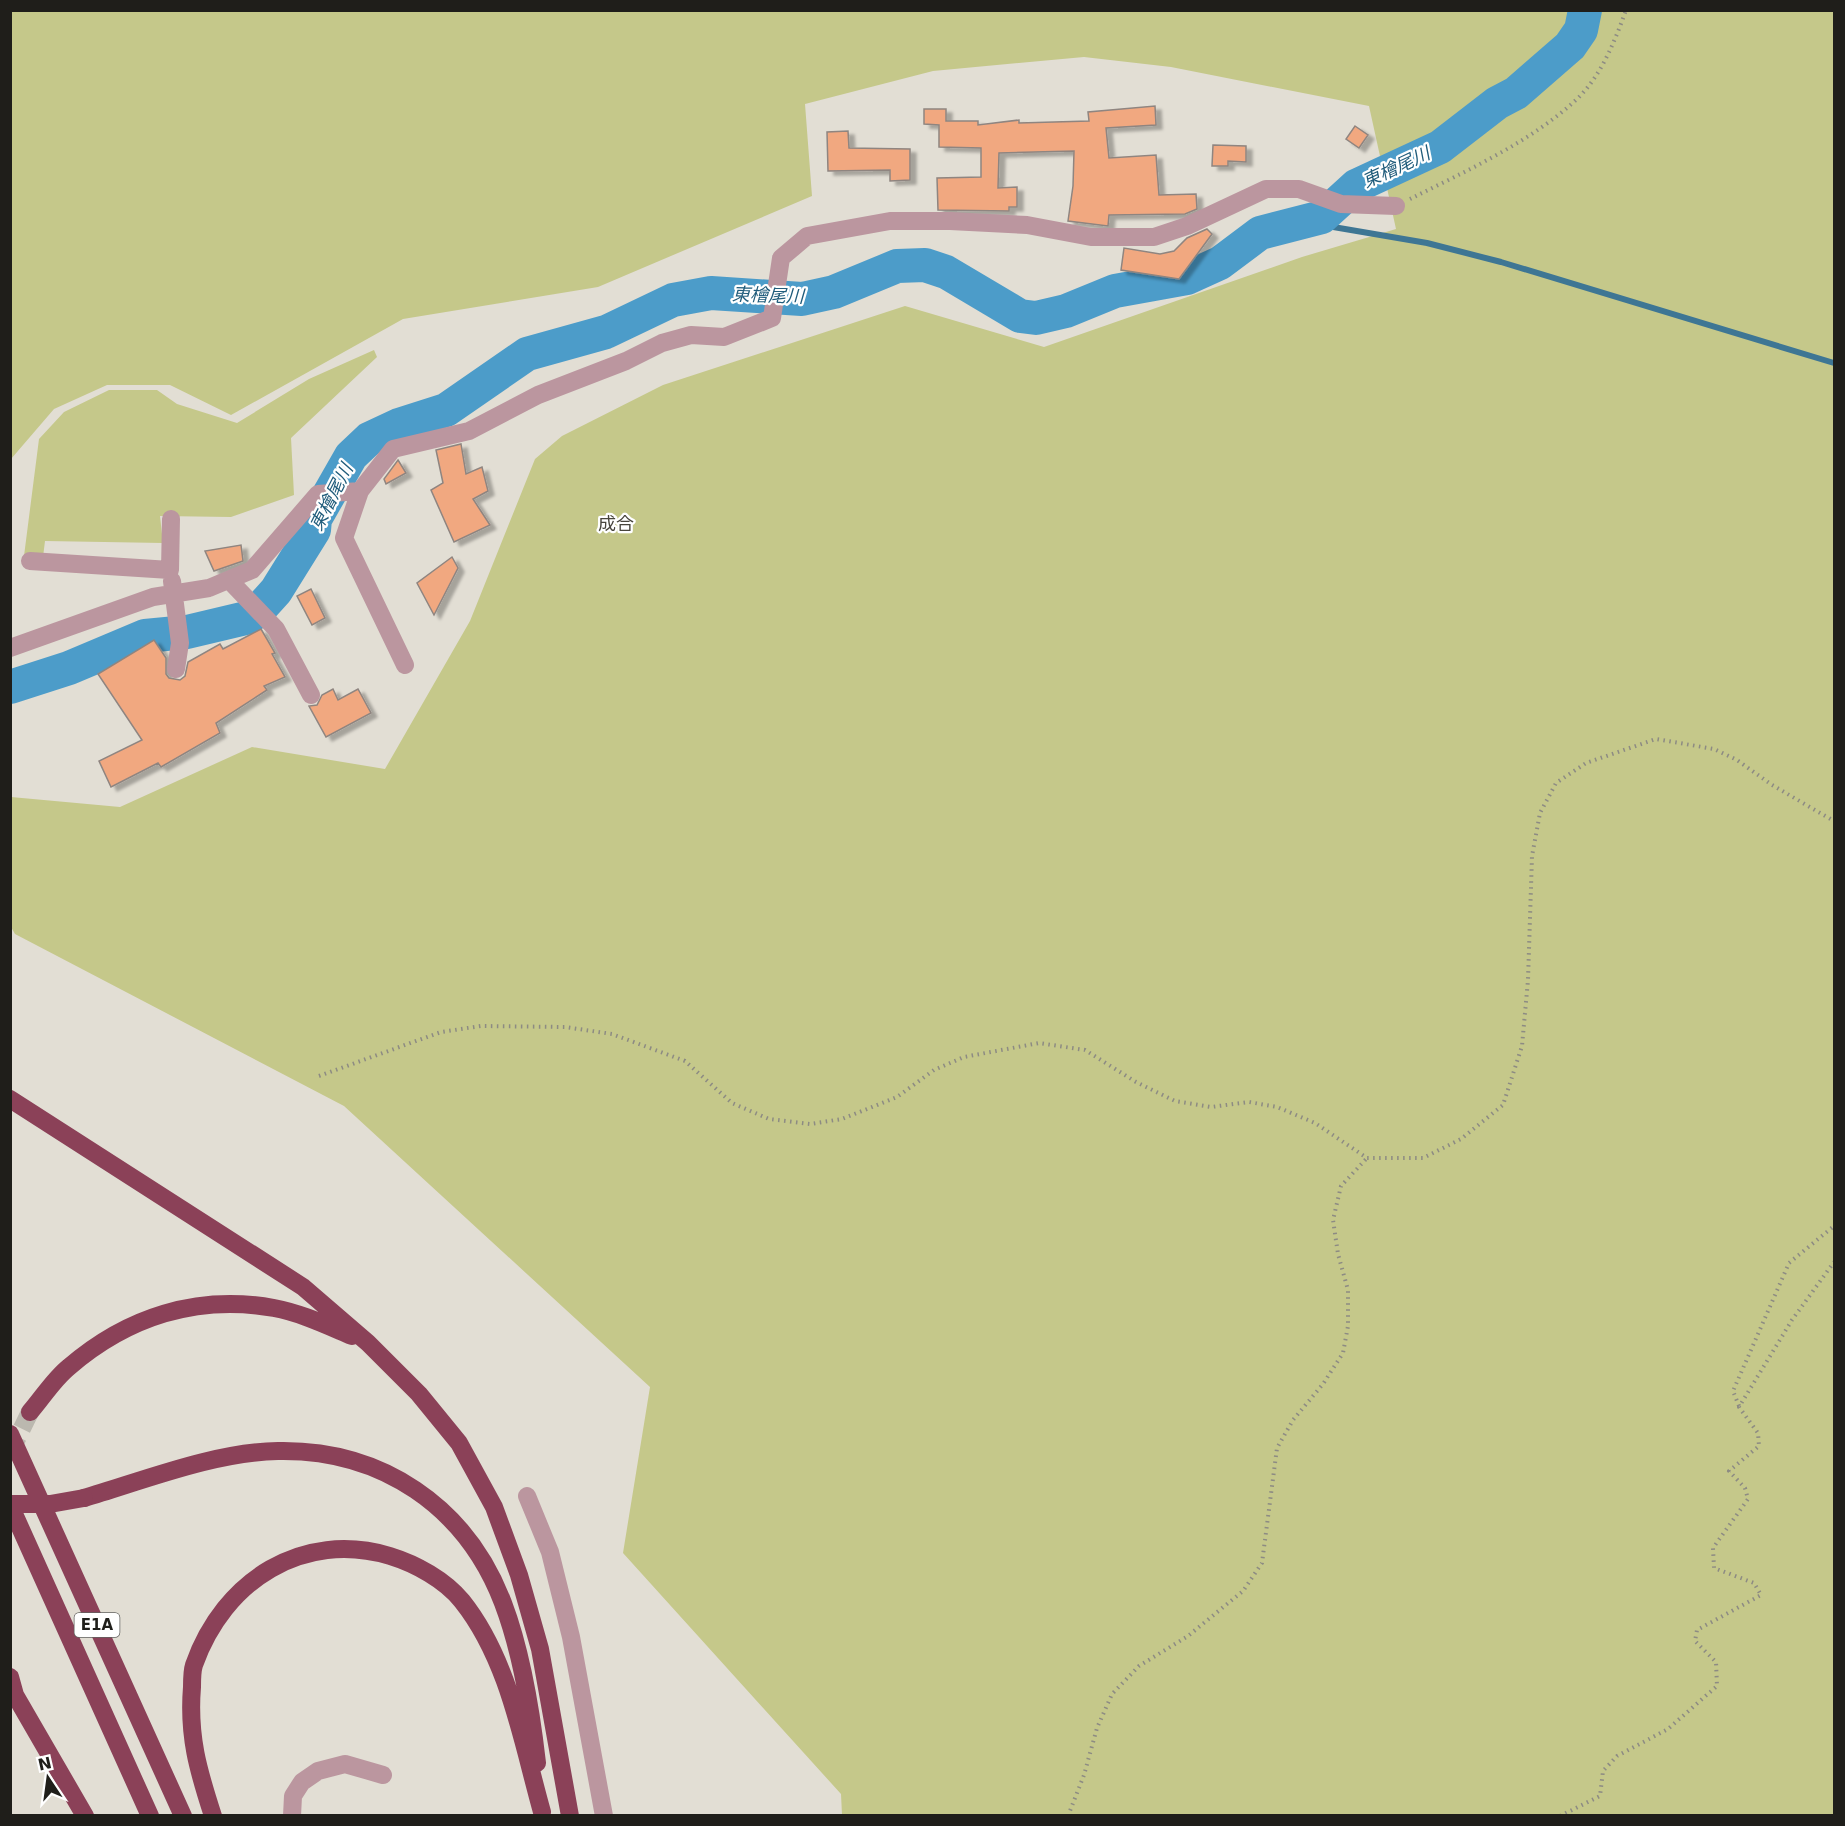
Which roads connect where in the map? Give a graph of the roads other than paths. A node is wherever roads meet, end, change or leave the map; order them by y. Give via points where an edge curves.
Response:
1 (1396, 206) road end
2 (360, 491) junction
3 (171, 519) dead end
4 (30, 561) dead end
5 (170, 570) junction
6 (229, 580) junction
7 (174, 593) junction
8 (10, 648) edge
9 (405, 665) dead end
10 (176, 669) dead end
11 (311, 694) dead end
12 (10, 1099) edge
13 (368, 1343) junction
14 (30, 1412) tunnel mouth
15 (10, 1434) edge
16 (526, 1496) dead end
17 (10, 1504) edge
18 (10, 1677) edge
19 (383, 1774) dead end
20 (543, 1814) edge
21 (85, 1815) edge
22 (150, 1815) edge
23 (183, 1815) edge
24 (213, 1815) edge
25 (292, 1815) edge
26 (570, 1815) edge
27 (604, 1815) edge

1 - 2 street via 1341,204 1299,189 1266,189 1154,237 1091,237 1027,225 950,221 890,221 807,236 781,258 772,318 724,337 691,335 662,343 538,395 468,431 393,449
2 - 6 street via 318,494 252,570
2 - 9 street via 344,538
3 - 5 street
4 - 5 street
5 - 7 street
6 - 7 street via 209,588
6 - 11 street via 276,629
7 - 8 street
7 - 10 street via 180,643
12 - 13 highway via 303,1287
13 - 14 highway via 274,1308 230,1304 170,1310 111,1334 67,1368
13 - 26 highway via 419,1394 459,1443 494,1507 540,1649
15 - 23 highway, E1A
16 - 27 street via 550,1552 563,1605
17 - 20 highway, bridge via 50,1504 84,1498 224,1457 277,1450 324,1453 370,1464 403,1482 432,1502 461,1530 484,1563 503,1602 518,1649
17 - 22 highway, E1A
18 - 21 highway via 15,1695
19 - 25 street via 345,1764 318,1771 302,1782 293,1796
20 - 24 highway via 506,1683 485,1635 461,1600 434,1576 405,1560 367,1549 332,1548 275,1565 246,1586 214,1622 193,1666 189,1719 199,1773

